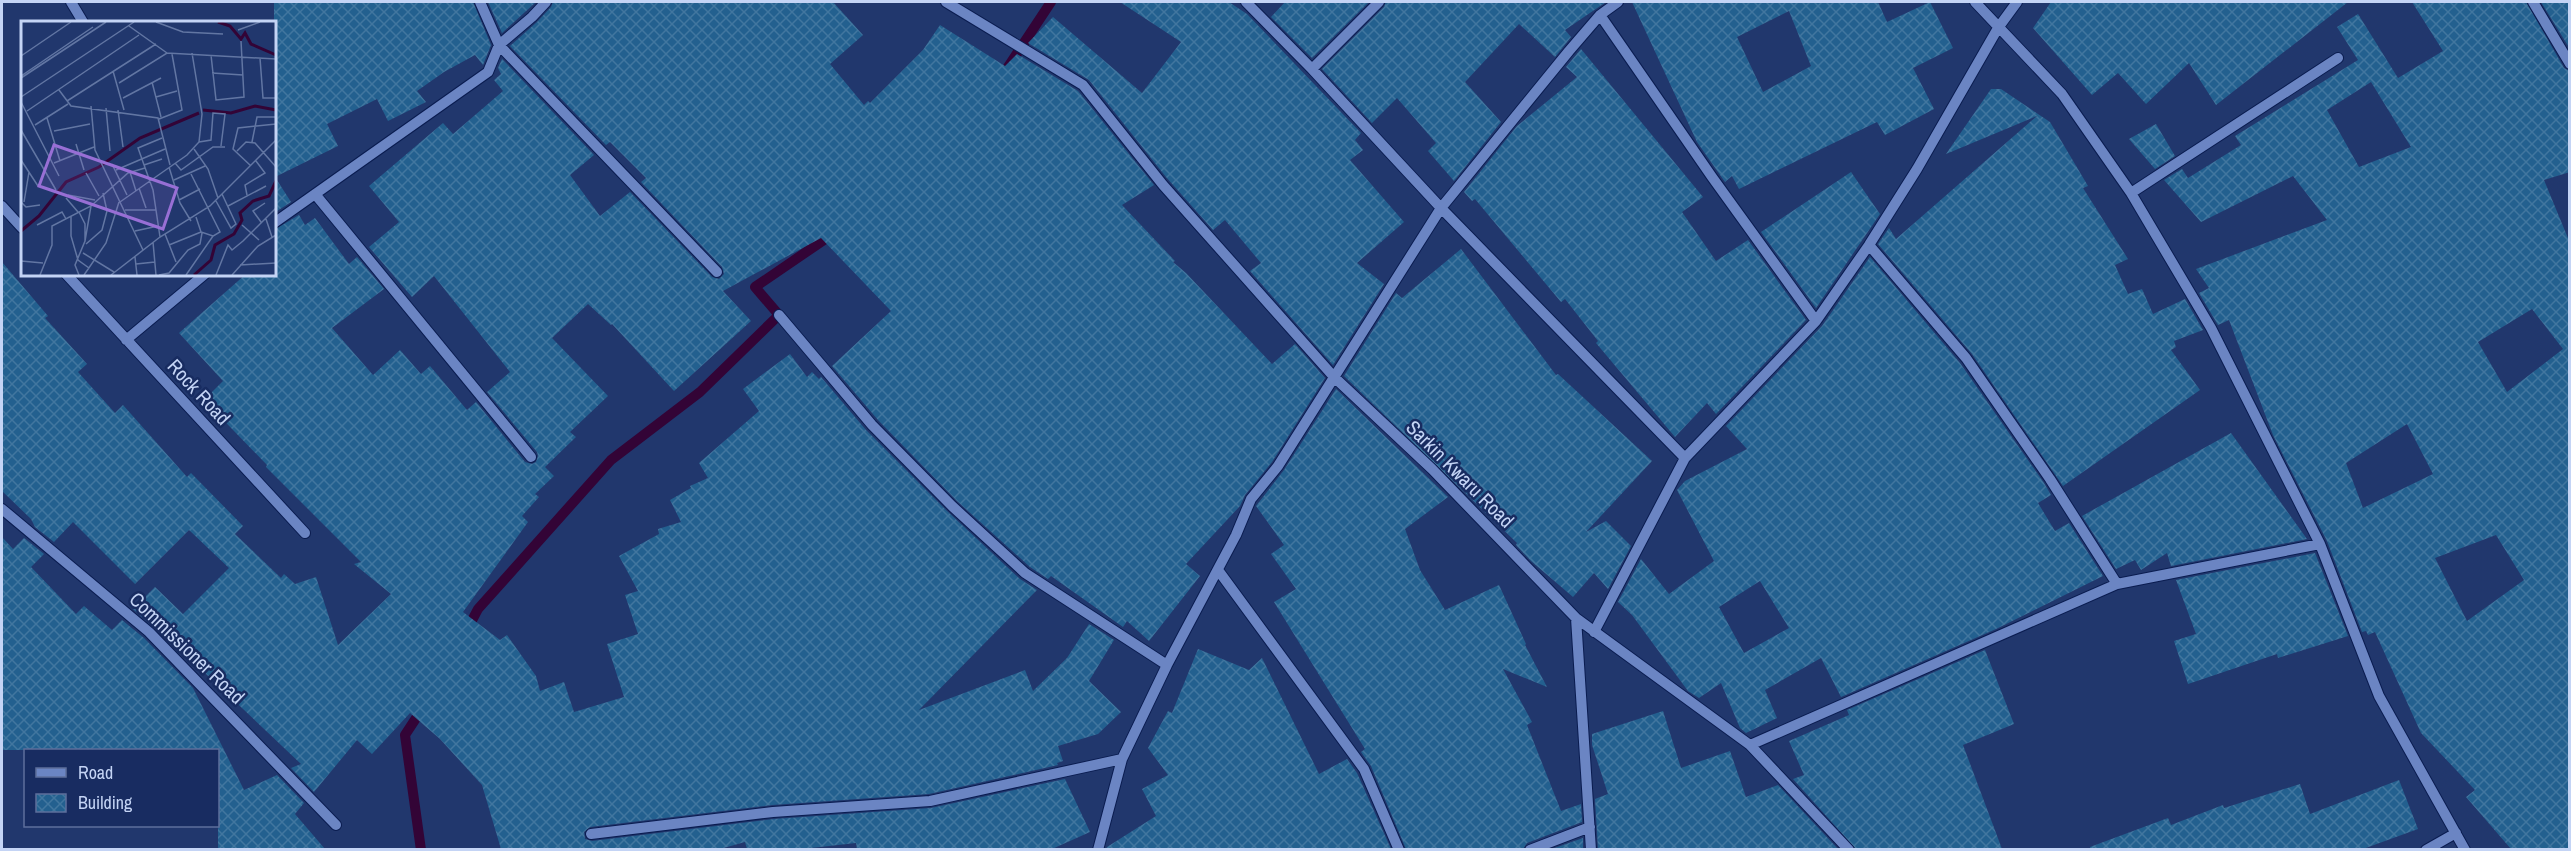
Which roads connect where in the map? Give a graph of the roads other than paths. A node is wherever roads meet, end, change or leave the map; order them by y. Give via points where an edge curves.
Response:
1 (71, 2) edge
2 (480, 2) edge
3 (546, 2) edge
4 (947, 2) edge
5 (1246, 2) edge
6 (1379, 2) edge
7 (1618, 2) edge
8 (1975, 2) edge
9 (2017, 2) edge
10 (2534, 2) edge
11 (1600, 15) junction
12 (82, 21) edge
13 (1998, 28) junction
14 (499, 45) junction
15 (2338, 58) dead end
16 (2570, 64) edge
17 (1312, 69) junction
18 (2131, 193) junction
19 (315, 194) junction
20 (2, 206) edge
21 (1441, 208) junction
22 (276, 222) edge
23 (21, 227) edge
24 (1869, 245) junction
25 (717, 272) dead end
26 (68, 276) edge
27 (203, 276) edge
28 (779, 315) dead end
29 (1815, 321) junction
30 (126, 340) junction
31 (1334, 377) junction
32 (531, 457) dead end
33 (1685, 458) junction
34 (2, 509) edge
35 (305, 533) dead end
36 (2320, 544) junction
37 (1218, 570) junction
38 (2117, 584) junction
39 (1576, 618) junction
40 (1594, 632) junction
41 (1167, 665) junction
42 (1750, 745) junction
43 (1122, 759) junction
44 (336, 825) dead end
45 (1590, 827) junction
46 (2456, 833) junction
47 (591, 834) dead end
48 (1098, 849) edge
49 (1399, 849) edge
50 (1530, 849) edge
51 (1591, 849) edge
52 (1849, 849) edge
53 (2426, 849) edge
54 (2465, 849) edge

1 - 12 street
2 - 14 street
3 - 14 street
4 - 31 street, Sarkin Kwaru Road via 1083,85 1163,185
5 - 17 street
6 - 17 street
7 - 11 street
8 - 13 street
9 - 13 street
10 - 16 street
11 - 21 street
11 - 29 street
13 - 18 street via 2062,94
13 - 24 street
14 - 19 street via 488,72
14 - 25 street
15 - 18 street
17 - 21 street
18 - 36 street via 2211,328
19 - 22 street
19 - 32 street
20 - 23 street
21 - 31 street
21 - 33 street
24 - 29 street
24 - 38 street via 1966,358
26 - 30 street, Rock Road
27 - 30 street
28 - 41 street via 872,425 1025,573
29 - 33 street
30 - 35 street, Rock Road
31 - 37 street via 1278,466 1251,499
31 - 39 street, Sarkin Kwaru Road via 1431,469
33 - 40 street
34 - 44 street, Commissioner Road via 149,632
36 - 38 street
36 - 46 street via 2379,696
37 - 41 street
37 - 49 street via 1364,769
38 - 42 street
39 - 40 street, Sarkin Kwaru Road
39 - 45 street
40 - 42 street, Sarkin Kwaru Road
41 - 43 street
42 - 52 street, Sarkin Kwaru Road
43 - 47 street via 930,801 774,812
43 - 48 street
45 - 50 street
45 - 51 street
46 - 53 street
46 - 54 street

